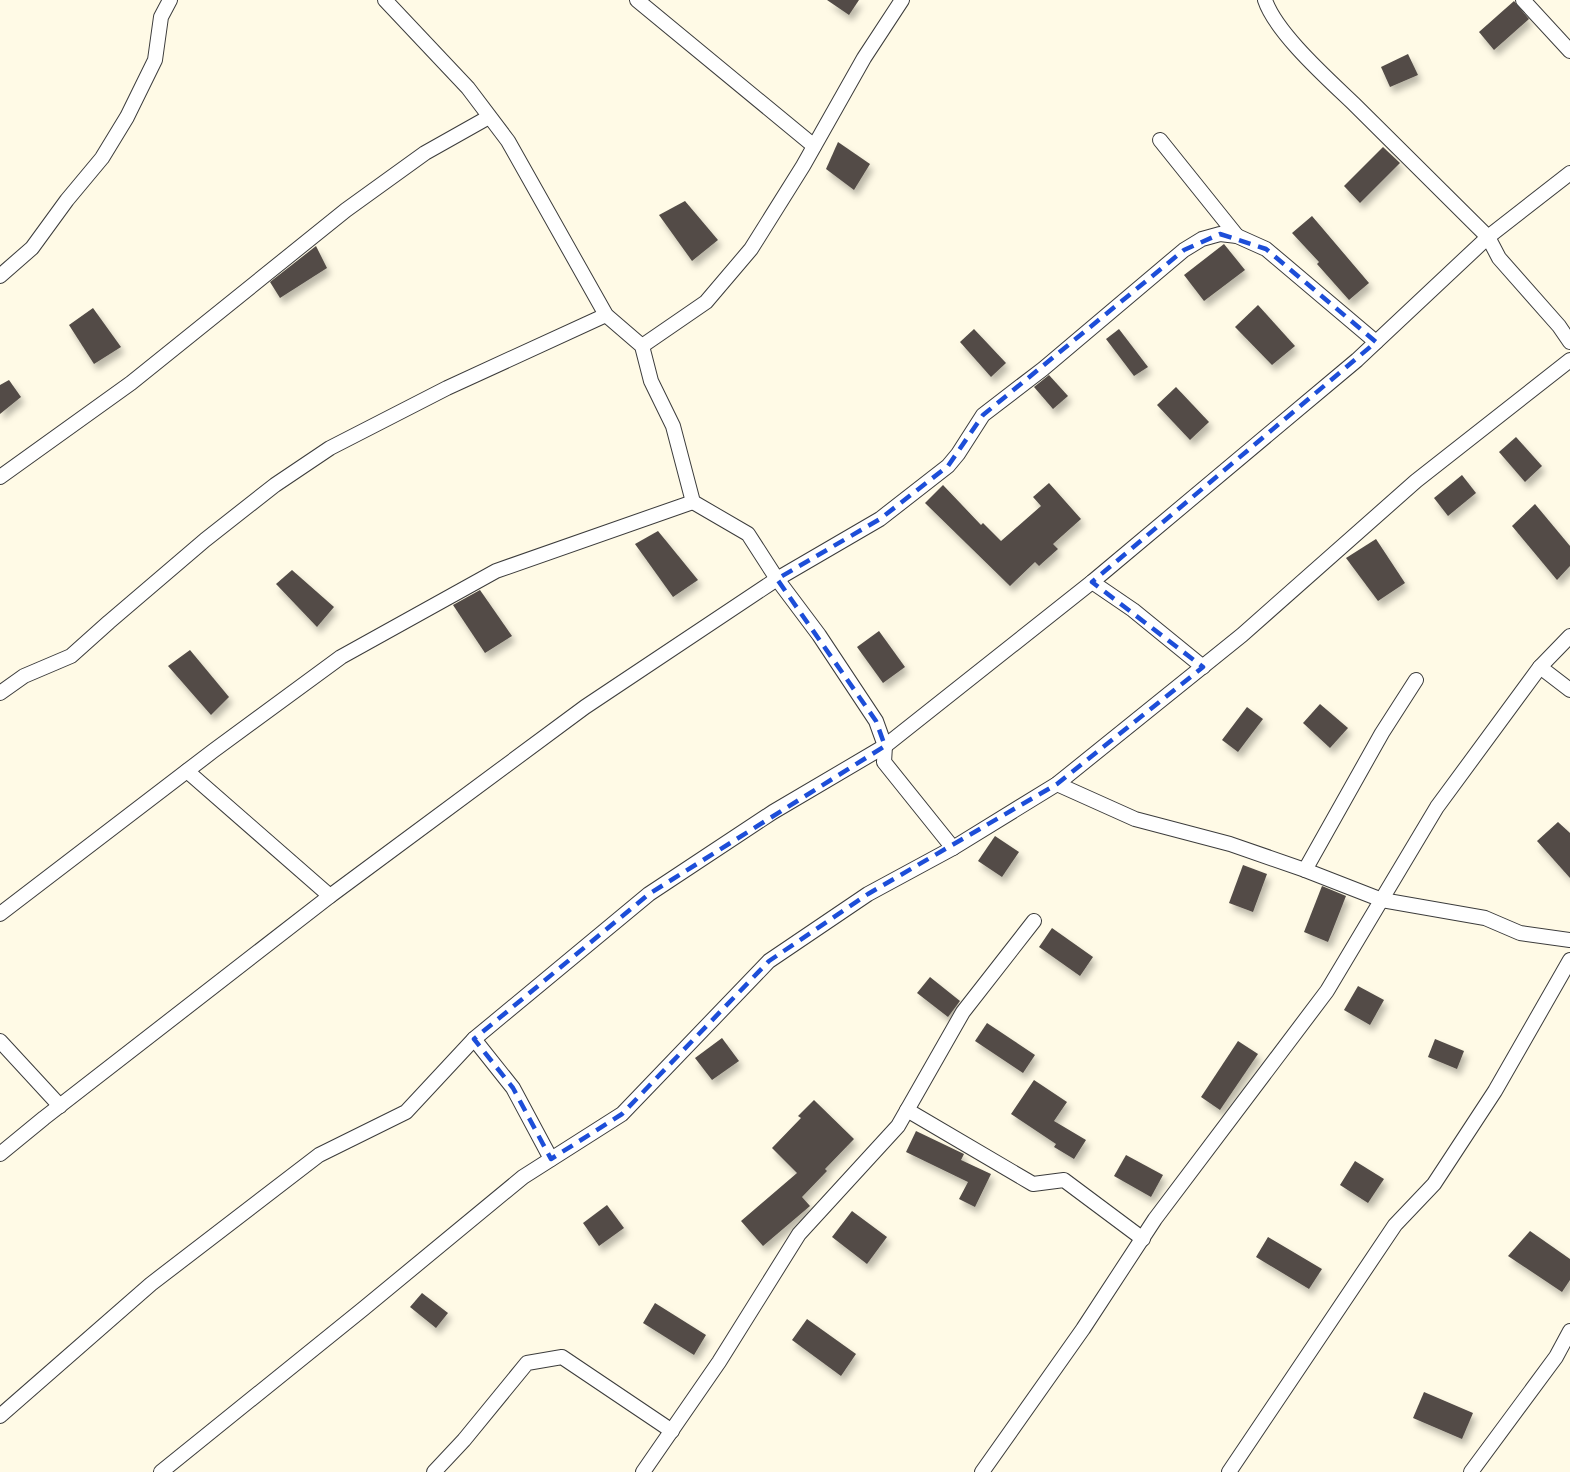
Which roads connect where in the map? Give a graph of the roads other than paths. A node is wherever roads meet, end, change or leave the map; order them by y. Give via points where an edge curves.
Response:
1 (170, 0) edge
2 (385, 0) edge
3 (637, 0) edge
4 (902, 0) edge
5 (1265, 0) edge
6 (1523, 0) edge
7 (1570, 51) edge
8 (489, 117) junction
9 (1160, 140) dead end
10 (814, 146) junction
11 (1570, 172) edge
12 (1237, 236) junction
13 (1488, 237) junction
14 (0, 276) edge
15 (606, 315) junction
16 (1376, 342) junction
17 (1570, 342) edge
18 (642, 346) junction
19 (1570, 360) edge
20 (0, 477) edge
21 (693, 502) junction
22 (777, 579) junction
23 (1092, 582) junction
24 (1570, 636) edge
25 (1203, 666) junction
26 (1540, 667) junction
27 (1416, 680) dead end
28 (1570, 690) edge
29 (0, 693) edge
30 (885, 746) junction
31 (187, 771) junction
32 (1057, 784) junction
33 (953, 848) junction
34 (1305, 870) junction
35 (330, 896) junction
36 (1382, 900) junction
37 (0, 914) edge
38 (1034, 921) dead end
39 (1570, 940) edge
40 (1570, 960) edge
41 (474, 1039) junction
42 (0, 1041) edge
43 (60, 1106) junction
44 (907, 1110) junction
45 (0, 1154) edge
46 (551, 1159) junction
47 (1143, 1239) junction
48 (1570, 1331) edge
49 (0, 1416) edge
50 (672, 1431) junction
51 (161, 1472) edge
52 (434, 1472) edge
53 (644, 1472) edge
54 (982, 1472) edge
55 (1229, 1472) edge
56 (1471, 1472) edge

1 - 14 street via 161,17 155,60 128,117 102,158 32,249
2 - 8 street via 468,88
3 - 10 street
4 - 10 street
5 - 13 street via 1283,31 1324,75
6 - 7 street
8 - 15 street via 508,141
8 - 20 street via 425,153 346,210 130,383
9 - 12 street
10 - 18 street via 751,249 706,302
11 - 13 street
12 - 16 street via 1266,249
12 - 22 street via 1202,238 1184,250 983,415 948,466 880,519
13 - 16 street
13 - 17 street via 1499,258
15 - 18 street
15 - 29 street via 447,388 330,448 275,485 206,540 71,656 24,676
16 - 23 street
18 - 21 street via 651,381 673,426
19 - 25 street via 1416,481
21 - 22 street via 748,534
21 - 31 street via 496,571 341,657
22 - 30 street via 876,720
22 - 35 street via 585,707
23 - 25 street
23 - 30 street
24 - 26 street
25 - 32 street
26 - 28 street
26 - 36 street via 1437,807
27 - 34 street
30 - 33 street via 884,762
30 - 41 street via 773,812 649,894
31 - 35 street
31 - 37 street
32 - 33 street
32 - 34 street via 1135,819 1230,844
33 - 46 street via 868,894 769,962 622,1114
34 - 36 street
35 - 43 street
36 - 39 street via 1485,918 1520,933
36 - 47 street via 1327,991
38 - 44 street via 963,1012
40 - 55 street via 1495,1091 1434,1184 1395,1225
41 - 46 street via 513,1088
41 - 49 street via 406,1112 319,1155 151,1284
42 - 43 street
43 - 45 street
44 - 47 street via 1033,1184 1064,1180
44 - 50 street via 898,1126 799,1234
46 - 51 street via 523,1177
47 - 54 street
48 - 56 street via 1556,1357
50 - 52 street via 562,1357 550,1359 527,1363
50 - 53 street

